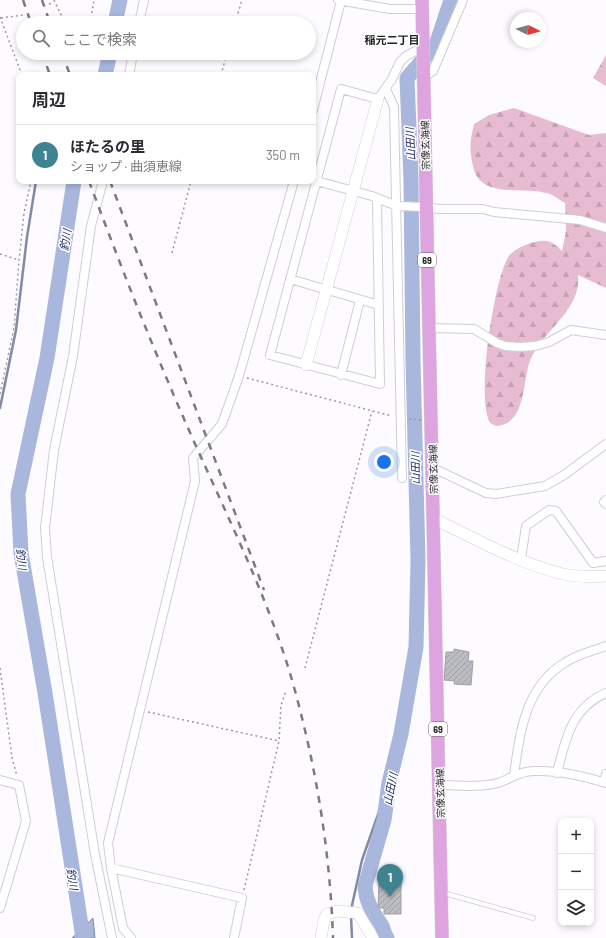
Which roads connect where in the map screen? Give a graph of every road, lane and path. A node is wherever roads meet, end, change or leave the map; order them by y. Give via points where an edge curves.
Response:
1 (94, 0) edge
2 (144, 0) edge
3 (242, 0) edge
4 (463, 0) edge
5 (54, 1) edge
6 (340, 1) edge
7 (49, 4) dead end
8 (422, 4) edge
9 (23, 15) dead end
10 (62, 16) edge
11 (91, 16) edge
12 (141, 16) edge
13 (237, 16) edge
14 (0, 17) edge
15 (423, 47) junction
16 (16, 59) edge
17 (16, 60) edge
18 (132, 60) edge
19 (225, 60) edge
20 (21, 72) edge
21 (130, 72) edge
22 (222, 72) edge
23 (424, 77) junction
24 (386, 89) junction
25 (316, 98) edge
26 (378, 99) junction
27 (316, 177) edge
28 (316, 180) edge
29 (30, 184) edge
30 (102, 184) edge
31 (190, 184) edge
32 (293, 184) edge
33 (314, 184) edge
34 (352, 192) junction
35 (377, 200) junction
36 (397, 206) junction
37 (426, 207) junction
38 (606, 228) edge
39 (172, 252) dead end
40 (0, 254) edge
41 (18, 260) junction
42 (290, 279) junction
43 (326, 290) junction
44 (360, 300) junction
45 (379, 305) junction
46 (429, 328) junction
47 (606, 335) edge
48 (306, 365) junction
49 (341, 375) junction
50 (239, 376) junction
51 (0, 394) edge
52 (372, 411) junction
53 (401, 419) junction
54 (432, 420) junction
55 (606, 444) edge
56 (433, 468) junction
57 (402, 478) dead end
58 (606, 500) edge
59 (606, 504) edge
60 (434, 519) junction
61 (521, 559) junction
62 (606, 561) edge
63 (606, 576) edge
64 (606, 646) edge
65 (0, 668) edge
66 (305, 668) dead end
67 (286, 691) dead end
68 (606, 693) edge
69 (141, 710) junction
70 (279, 741) junction
71 (557, 773) junction
72 (514, 775) junction
73 (605, 779) edge
74 (0, 780) edge
75 (19, 785) junction
76 (440, 785) junction
77 (110, 868) junction
78 (441, 892) junction
79 (242, 898) junction
80 (0, 908) edge
81 (533, 918) dead end
82 (112, 938) edge
83 (131, 938) edge
84 (234, 938) edge
85 (321, 938) edge
86 (373, 938) edge
87 (442, 938) edge

1 - 11 path
2 - 12 street
3 - 13 path
4 - 23 street via 433,71
5 - 7 path
5 - 10 path
6 - 8 street via 390,9
6 - 25 street
8 - 15 main road, 宗像玄海線 / 69
9 - 14 path
14 - 16 path
15 - 23 main road, 宗像玄海線 / 69
15 - 24 street via 400,62
17 - 20 path
18 - 21 street
19 - 22 path
23 - 37 main road, 宗像玄海線 / 69
24 - 26 street
24 - 36 street via 394,107
26 - 27 street via 341,90
26 - 34 street
28 - 34 street
29 - 41 path
30 - 82 street via 91,226 73,356 54,450 45,528 47,557 95,854
31 - 39 path
32 - 50 street
33 - 42 street
34 - 35 street
34 - 43 street
35 - 36 street
35 - 45 street
36 - 37 street
36 - 53 street
37 - 38 street via 483,209 580,220
37 - 46 main road, 宗像玄海線 / 69
40 - 41 path
41 - 51 path via 14,328
42 - 43 street
42 - 48 street via 270,355
43 - 44 street
43 - 48 street
44 - 45 street
44 - 49 street
45 - 49 street via 380,384
46 - 47 street via 474,328 505,346 520,347 549,342 570,330
46 - 54 main road, 宗像玄海線 / 69
48 - 49 street
50 - 52 path
50 - 69 street via 222,424 193,458 195,481
52 - 53 path
52 - 66 path
53 - 54 path
53 - 57 street
54 - 56 main road, 宗像玄海線 / 69
55 - 56 street via 555,481 536,488 496,494 486,493
56 - 60 main road, 宗像玄海線 / 69
58 - 59 street
60 - 61 street
60 - 76 main road, 宗像玄海線 / 69
61 - 62 street via 526,526 549,510 556,511 593,562
61 - 63 street via 564,574
64 - 72 street via 566,662 537,690 526,710
65 - 75 path via 12,758
67 - 70 path via 281,705
68 - 71 street via 590,702 575,718 568,731
69 - 70 path
69 - 77 street via 108,843
70 - 79 path
71 - 72 street via 532,771
71 - 73 street
72 - 76 street via 499,783 482,786
74 - 75 street
75 - 80 street via 26,821
76 - 78 main road, 宗像玄海線 / 69
77 - 79 street
77 - 83 street via 123,928
78 - 81 lane
78 - 87 main road, 宗像玄海線 / 69
79 - 84 street
85 - 86 street via 327,914 337,911 358,913

